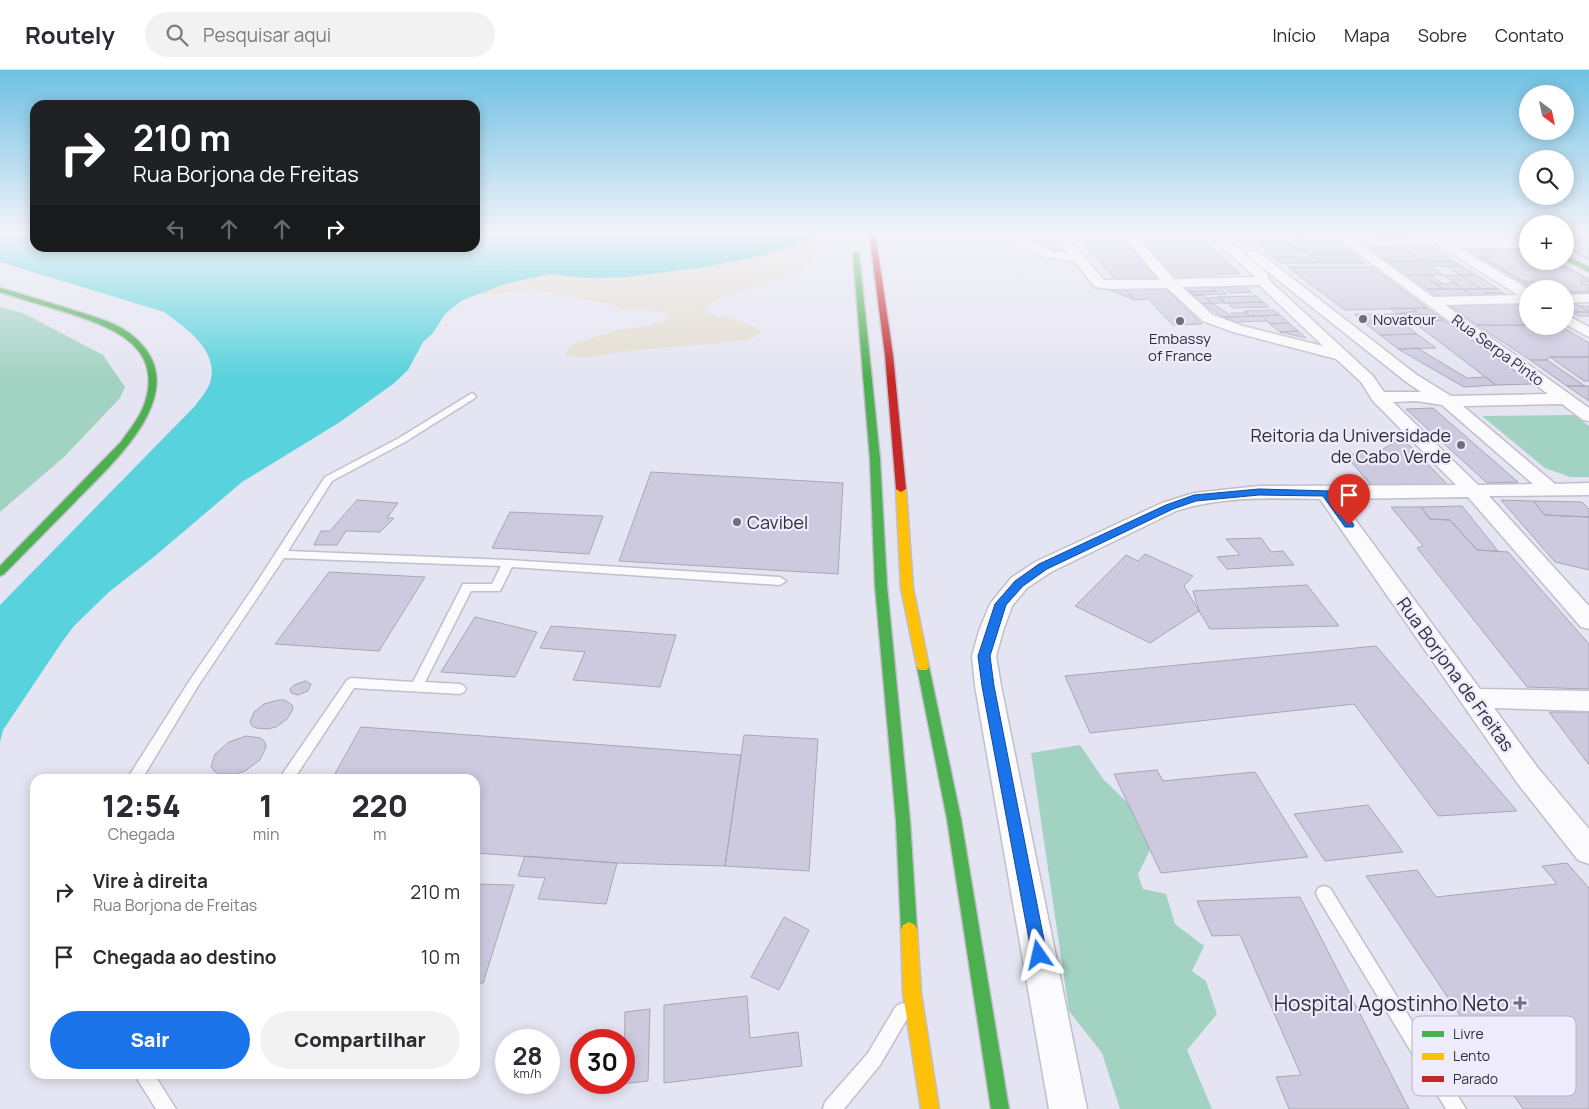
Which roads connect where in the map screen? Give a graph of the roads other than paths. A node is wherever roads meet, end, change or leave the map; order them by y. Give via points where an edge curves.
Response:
1 (858, 280) edge
2 (879, 280) edge
3 (1097, 280) edge
4 (1168, 280) edge
5 (1285, 280) edge
6 (1401, 280) edge
7 (1503, 280) edge
8 (1262, 281) joint
9 (1170, 283) junction
10 (0, 290) edge
11 (1519, 291) edge
12 (1589, 298) edge
13 (1519, 299) edge
14 (1574, 299) edge
15 (1430, 301) junction
16 (1574, 324) edge
17 (1589, 333) edge
18 (1343, 355) junction
19 (472, 396) dead end
20 (1379, 397) junction
21 (1566, 399) junction
22 (1447, 401) junction
23 (1589, 416) edge
24 (1550, 489) junction
25 (1474, 492) junction
26 (1586, 492) edge
27 (1326, 493) junction
28 (279, 554) junction
29 (508, 563) junction
30 (0, 572) edge
31 (780, 581) dead end
32 (1589, 621) edge
33 (417, 686) junction
34 (460, 689) dead end
35 (1474, 698) junction
36 (1589, 701) edge
37 (137, 774) edge
38 (289, 774) edge
39 (1589, 850) edge
40 (1324, 892) dead end
41 (912, 993) junction
42 (1412, 1036) edge
43 (146, 1079) edge
44 (1449, 1096) edge
45 (167, 1109) edge
46 (832, 1109) edge
47 (930, 1109) edge
48 (1000, 1109) edge
49 (1068, 1109) edge
50 (1457, 1109) edge

1 - 41 main road via 874,460 880,586 903,821
2 - 48 main road via 898,443 907,588 954,819
3 - 9 street via 1100,284 1118,285
4 - 9 street
5 - 22 street via 1411,378
6 - 15 street, Rua Serpa Pinto
7 - 11 street
8 - 9 street
8 - 18 street
9 - 18 street via 1202,314 1218,322 1238,330
10 - 30 main road via 123,332 148,356 153,394 137,430 121,450
12 - 14 street
13 - 15 street
15 - 21 street, Rua Serpa Pinto
16 - 17 street
18 - 20 street via 1367,379
19 - 28 lane via 402,440 328,479
20 - 22 street via 1416,396
20 - 25 street
21 - 22 street
21 - 23 street, Rua Serpa Pinto
22 - 24 street
24 - 25 street
24 - 26 street
25 - 27 street
25 - 32 street
27 - 35 street, Rua Borjona de Freitas
27 - 49 street via 1259,492 1186,501 1043,567 1019,584 1001,604 984,656
28 - 29 lane
28 - 37 lane
29 - 31 lane
29 - 33 lane via 496,588 467,587
33 - 34 lane
33 - 38 lane via 351,683
35 - 36 street
35 - 39 street, Rua Borjona de Freitas via 1528,776
40 - 42 lane
41 - 46 lane via 874,1059
41 - 47 main road
43 - 45 lane
44 - 50 lane

